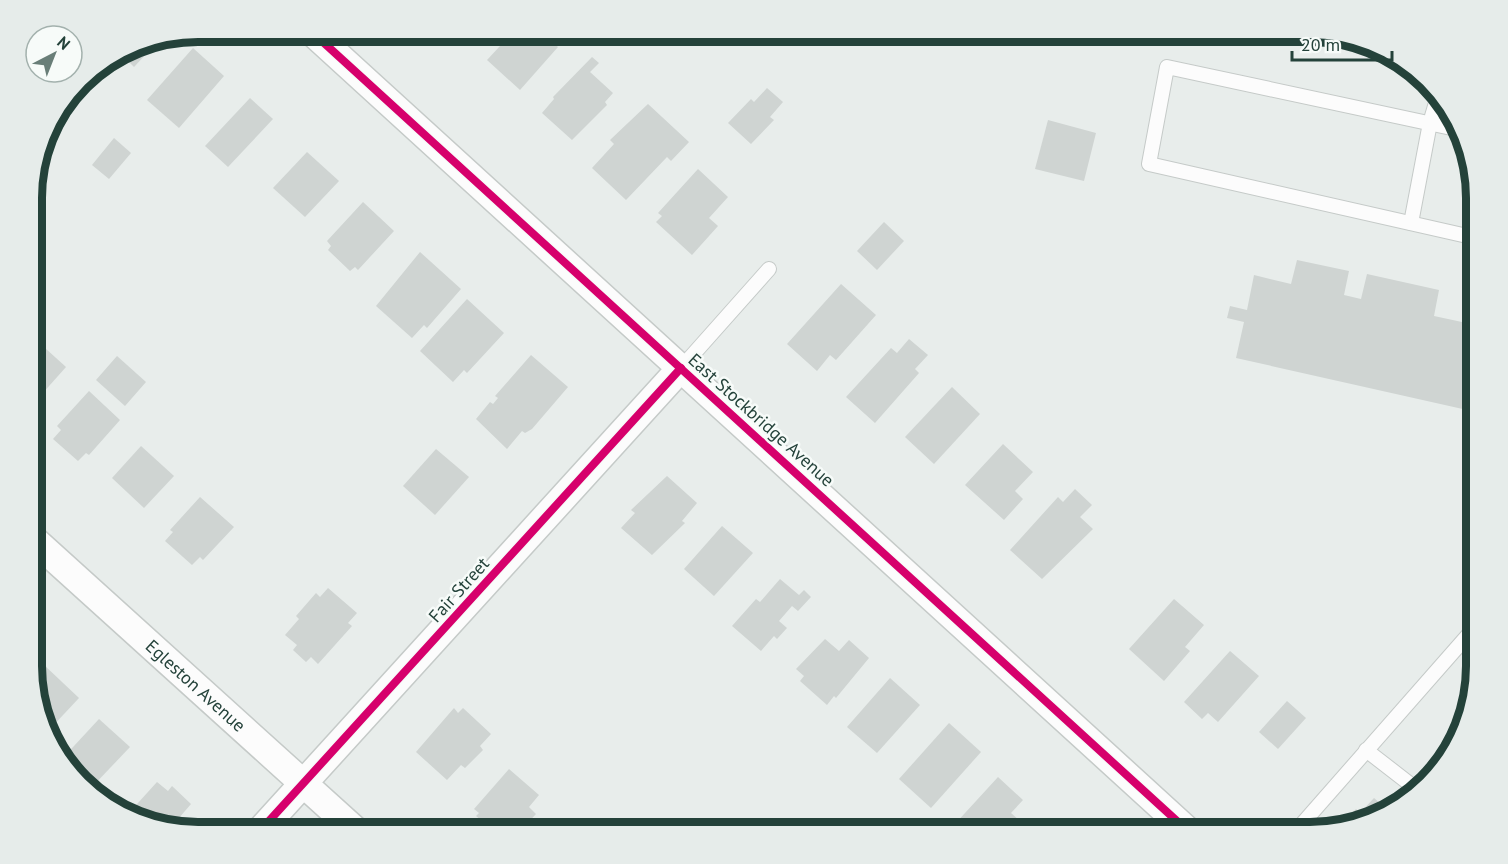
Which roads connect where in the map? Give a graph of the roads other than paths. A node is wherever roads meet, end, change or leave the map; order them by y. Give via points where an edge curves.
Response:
1 (323, 42) edge
2 (1435, 105) edge
3 (1430, 123) junction
4 (1449, 127) edge
5 (1411, 223) junction
6 (1466, 236) edge
7 (769, 269) dead end
8 (681, 368) junction
9 (42, 547) edge
10 (1466, 638) edge
11 (1366, 750) junction
12 (303, 784) junction
13 (1411, 785) edge
14 (268, 822) edge
15 (346, 822) edge
16 (1178, 822) edge
17 (1304, 822) edge

1 - 8 street, East Stockbridge Avenue
2 - 3 lane
3 - 4 lane
3 - 5 lane
3 - 5 lane via 1167,67 1149,164
5 - 6 lane
7 - 8 lane
8 - 12 street, Fair Street
8 - 16 street, East Stockbridge Avenue
9 - 12 street, Egleston Avenue
10 - 11 lane
11 - 13 lane
11 - 17 lane
12 - 14 street, Fair Street
12 - 15 street, Egleston Avenue

